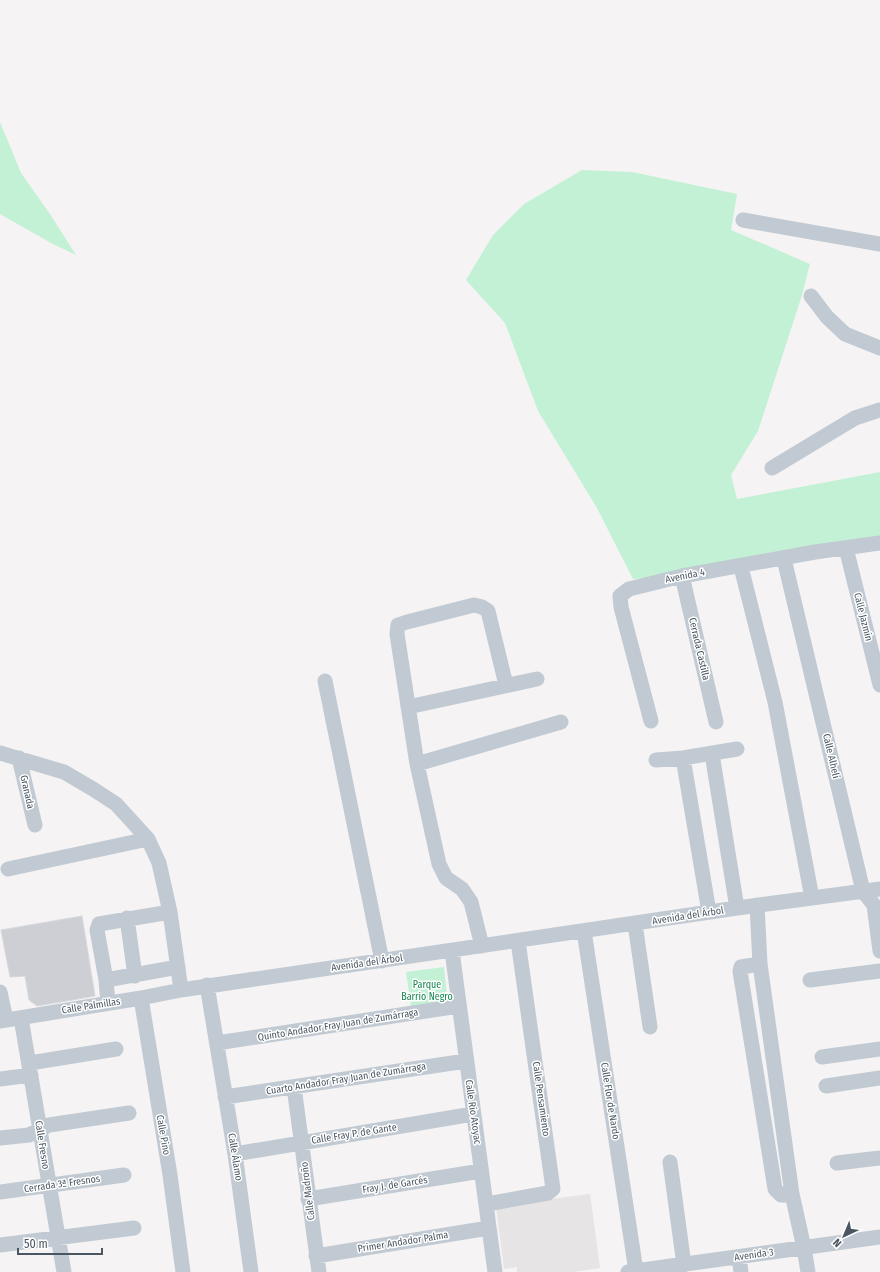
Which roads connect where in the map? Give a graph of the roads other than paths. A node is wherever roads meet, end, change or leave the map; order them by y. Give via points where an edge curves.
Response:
1 (743, 220) dead end
2 (880, 244) edge
3 (811, 296) dead end
4 (880, 348) edge
5 (880, 410) edge
6 (772, 468) dead end
7 (880, 543) edge
8 (846, 548) junction
9 (784, 559) junction
10 (741, 567) junction
11 (682, 576) junction
12 (537, 679) dead end
13 (325, 681) dead end
14 (506, 685) junction
15 (880, 685) edge
16 (408, 707) junction
17 (651, 721) dead end
18 (561, 722) dead end
19 (716, 722) dead end
20 (737, 749) dead end
21 (0, 753) edge
22 (712, 754) junction
23 (19, 758) junction
24 (684, 758) junction
25 (656, 760) dead end
26 (417, 764) junction
27 (35, 826) dead end
28 (148, 839) junction
29 (8, 869) dead end
30 (880, 889) edge
31 (863, 891) junction
32 (812, 898) junction
33 (758, 905) junction
34 (737, 908) junction
35 (170, 912) junction
36 (708, 912) junction
37 (126, 918) junction
38 (635, 924) junction
39 (584, 931) junction
40 (518, 941) junction
41 (482, 946) junction
42 (880, 950) edge
43 (452, 951) junction
44 (382, 961) junction
45 (760, 964) junction
46 (178, 967) junction
47 (880, 971) edge
48 (135, 976) junction
49 (106, 980) junction
50 (810, 980) dead end
51 (207, 985) junction
52 (181, 990) junction
53 (0, 992) edge
54 (141, 998) junction
55 (108, 1003) junction
56 (459, 1006) junction
57 (21, 1018) junction
58 (3, 1020) edge
59 (650, 1027) dead end
60 (217, 1043) junction
61 (116, 1049) dead end
62 (880, 1049) edge
63 (822, 1057) dead end
64 (466, 1061) junction
65 (30, 1069) junction
66 (880, 1078) edge
67 (0, 1079) edge
68 (826, 1086) dead end
69 (294, 1087) junction
70 (225, 1097) junction
71 (129, 1113) dead end
72 (473, 1114) junction
73 (39, 1130) junction
74 (0, 1138) edge
75 (302, 1143) junction
76 (235, 1154) junction
77 (880, 1158) edge
78 (670, 1162) dead end
79 (837, 1163) dead end
80 (481, 1171) junction
81 (124, 1175) dead end
82 (49, 1186) junction
83 (0, 1192) edge
84 (792, 1194) junction
85 (308, 1199) junction
86 (487, 1204) junction
87 (134, 1228) dead end
88 (489, 1228) junction
89 (880, 1237) edge
90 (59, 1238) junction
91 (0, 1245) edge
92 (804, 1248) junction
93 (316, 1256) junction
94 (740, 1265) edge
95 (677, 1268) edge
96 (632, 1271) edge
97 (64, 1272) edge
98 (183, 1272) edge
99 (251, 1272) edge
100 (319, 1272) edge
101 (495, 1272) edge
102 (808, 1272) edge

1 - 2 street
3 - 4 street via 827,317 845,334
5 - 6 street via 855,418
7 - 8 street, Avenida 4
8 - 9 street, Avenida 4
8 - 15 street, Calle Jazmín
9 - 10 street, Avenida 4
9 - 31 street, Calle Alheli
10 - 11 street, Avenida 4
10 - 32 street via 774,702
11 - 17 street, Avenida 4 via 629,589 620,596
11 - 19 street, Cerrada Castilla
12 - 14 street
13 - 44 street
14 - 16 street
14 - 16 street via 488,611 474,605 398,625 397,634
16 - 26 street
18 - 26 street
20 - 22 street
21 - 23 street
22 - 24 street
22 - 34 street
23 - 27 street, Granada
23 - 28 street via 64,772 116,804
24 - 25 street
24 - 36 street
26 - 41 street via 439,864 446,878 462,889 471,902
28 - 29 street
28 - 35 street via 159,864
30 - 31 street, Avenida del Árbol
31 - 32 street, Avenida del Árbol
31 - 42 street, Calle Alheli via 874,905
32 - 33 street, Avenida del Árbol
33 - 34 street, Avenida del Árbol
33 - 45 street
34 - 36 street, Avenida del Árbol
35 - 37 street
35 - 46 street
36 - 38 street, Avenida del Árbol
37 - 48 street
37 - 49 street via 99,924 97,930
38 - 39 street, Avenida del Árbol
38 - 59 street
39 - 40 street, Avenida del Árbol
39 - 96 street, Calle Flor de Nardo
40 - 41 street, Avenida del Árbol
40 - 86 street, Calle Pensamiento via 553,1189 548,1193
41 - 43 street, Avenida del Árbol
43 - 44 street, Avenida del Árbol
43 - 56 street, Calle Río Atoyac
44 - 51 street, Avenida del Árbol
45 - 84 street
45 - 84 street via 746,965 741,967 740,971 775,1189 781,1195
46 - 48 street
46 - 52 street
47 - 50 street
48 - 49 street
49 - 55 street
51 - 52 street, Avenida del Árbol
51 - 60 street, Calle Álamo
52 - 54 street, Calle Palmillas
53 - 58 street
54 - 55 street, Calle Palmillas
54 - 98 street, Calle Pino
55 - 57 street, Calle Palmillas
56 - 60 street, Quinto Andador Fray Juan de Zumárraga
56 - 64 street, Calle Río Atoyac
57 - 58 street, Calle Palmillas
57 - 65 street, Calle Fresno
60 - 70 street, Calle Álamo
61 - 65 street
62 - 63 street
64 - 69 street, Cuarto Andador Fray Juan de Zumárraga
64 - 72 street, Calle Río Atoyac
65 - 67 street
65 - 73 street, Calle Fresno
66 - 68 street
69 - 70 street, Cuarto Andador Fray Juan de Zumárraga
69 - 75 street, Calle Madroño
70 - 76 street, Calle Álamo
71 - 73 street via 49,1125
72 - 75 street, Calle Fray P. de Gante
72 - 80 street, Calle Río Atoyac
73 - 74 street via 29,1136
73 - 82 street, Calle Fresno
75 - 76 street, Calle Fray P. de Gante
75 - 85 street, Calle Madroño
76 - 99 street, Calle Álamo
77 - 79 street
78 - 95 street
80 - 85 street, Fray J. de Garcés
80 - 86 street, Calle Río Atoyac
81 - 82 street, Cerrada 3ª Fresnos
82 - 83 street, Cerrada 3ª Fresnos
82 - 90 street, Calle Fresno
84 - 92 street
85 - 93 street, Calle Madroño
86 - 88 street, Calle Río Atoyac
87 - 90 street
88 - 93 street, Primer Andador Palma
88 - 101 street, Calle Río Atoyac
89 - 92 street, Avenida 3
90 - 91 street
90 - 97 street, Calle Fresno
92 - 94 street, Avenida 3
92 - 102 street
93 - 100 street, Calle Madroño
94 - 95 street, Avenida 3
95 - 96 street, Avenida 3

